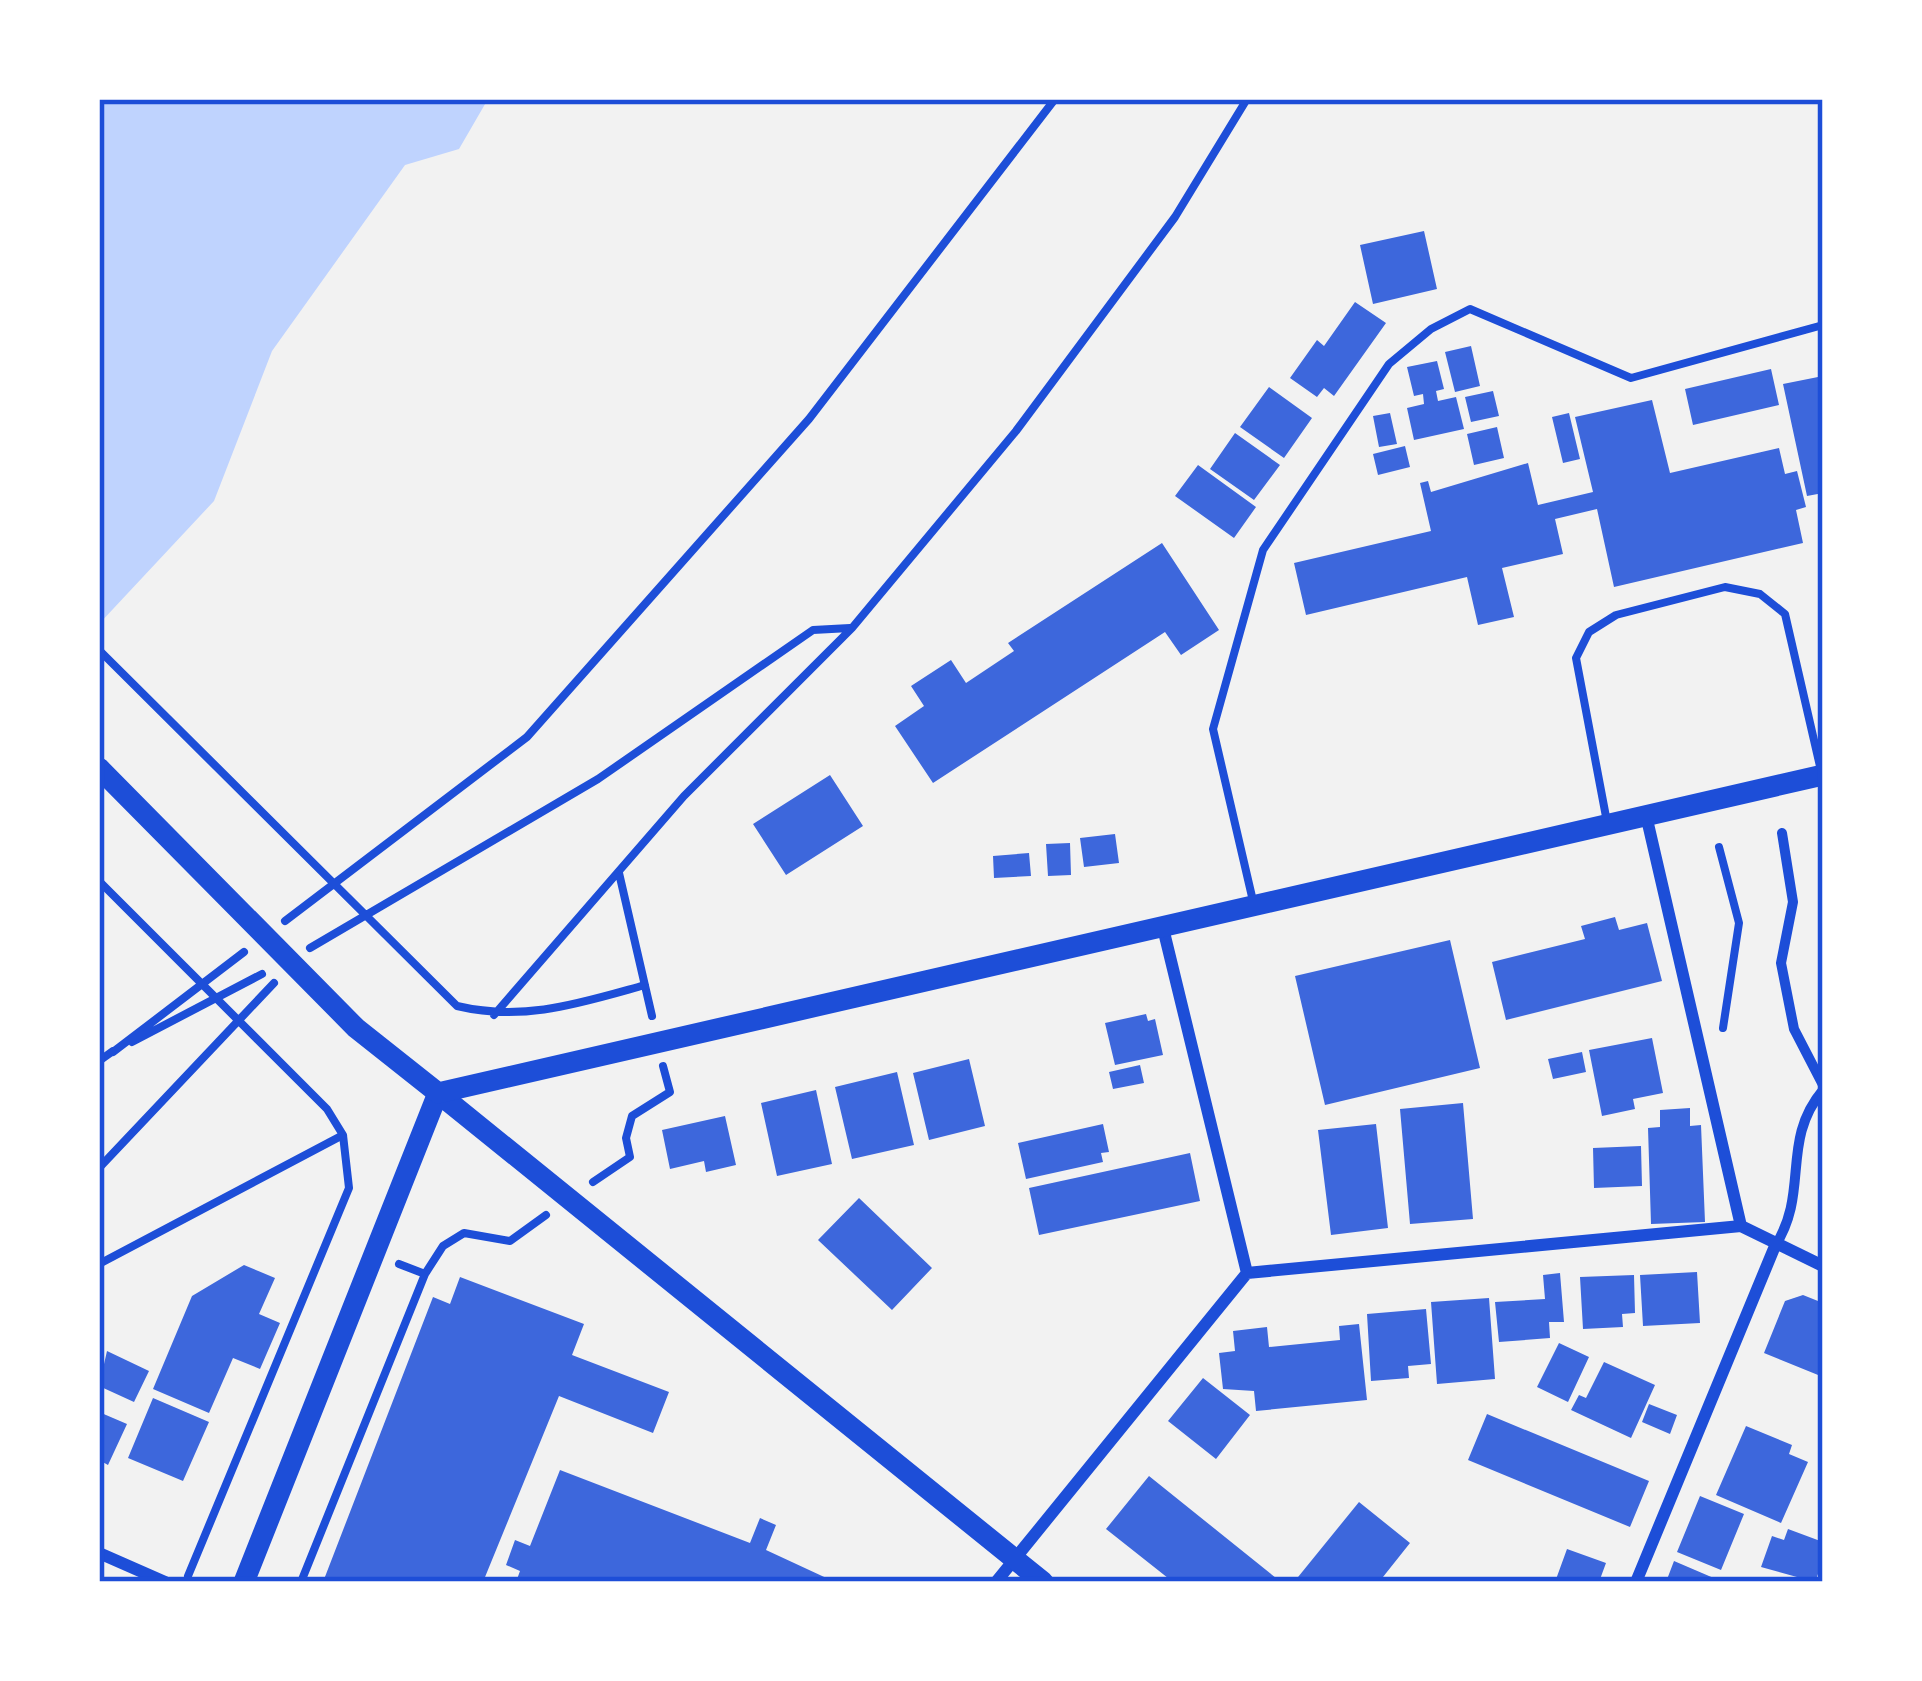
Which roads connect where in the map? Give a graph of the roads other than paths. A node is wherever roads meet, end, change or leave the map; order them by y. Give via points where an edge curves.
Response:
1 (1823, 325) edge
2 (99, 768) edge
3 (1822, 775) edge
4 (1646, 814) junction
5 (1607, 824) junction
6 (1782, 832) dead end
7 (1254, 907) junction
8 (1162, 928) junction
9 (1823, 1087) edge
10 (437, 1093) junction
11 (1742, 1226) junction
12 (1774, 1246) junction
13 (1823, 1266) edge
14 (1247, 1273) junction
15 (99, 1553) edge
16 (1015, 1560) junction
17 (165, 1582) edge
18 (244, 1582) edge
19 (996, 1582) edge
20 (1043, 1582) edge
21 (1636, 1582) edge

1 - 7 lane via 1631,378 1470,309 1389,364 1263,550 1213,729
2 - 10 main road via 356,1028
3 - 4 main road
3 - 5 lane via 1785,614 1760,594 1725,587 1616,615 1582,645 1576,658
4 - 5 main road
4 - 11 street
5 - 7 main road
6 - 9 street via 1793,902 1781,963 1794,1028
7 - 8 main road
8 - 10 main road
8 - 14 street
9 - 12 street via 1804,1112 1794,1148 1796,1197
10 - 16 main road
10 - 18 main road
11 - 12 street
11 - 14 street
12 - 13 street
12 - 21 street
14 - 16 street
15 - 17 street
16 - 19 street
16 - 20 main road

